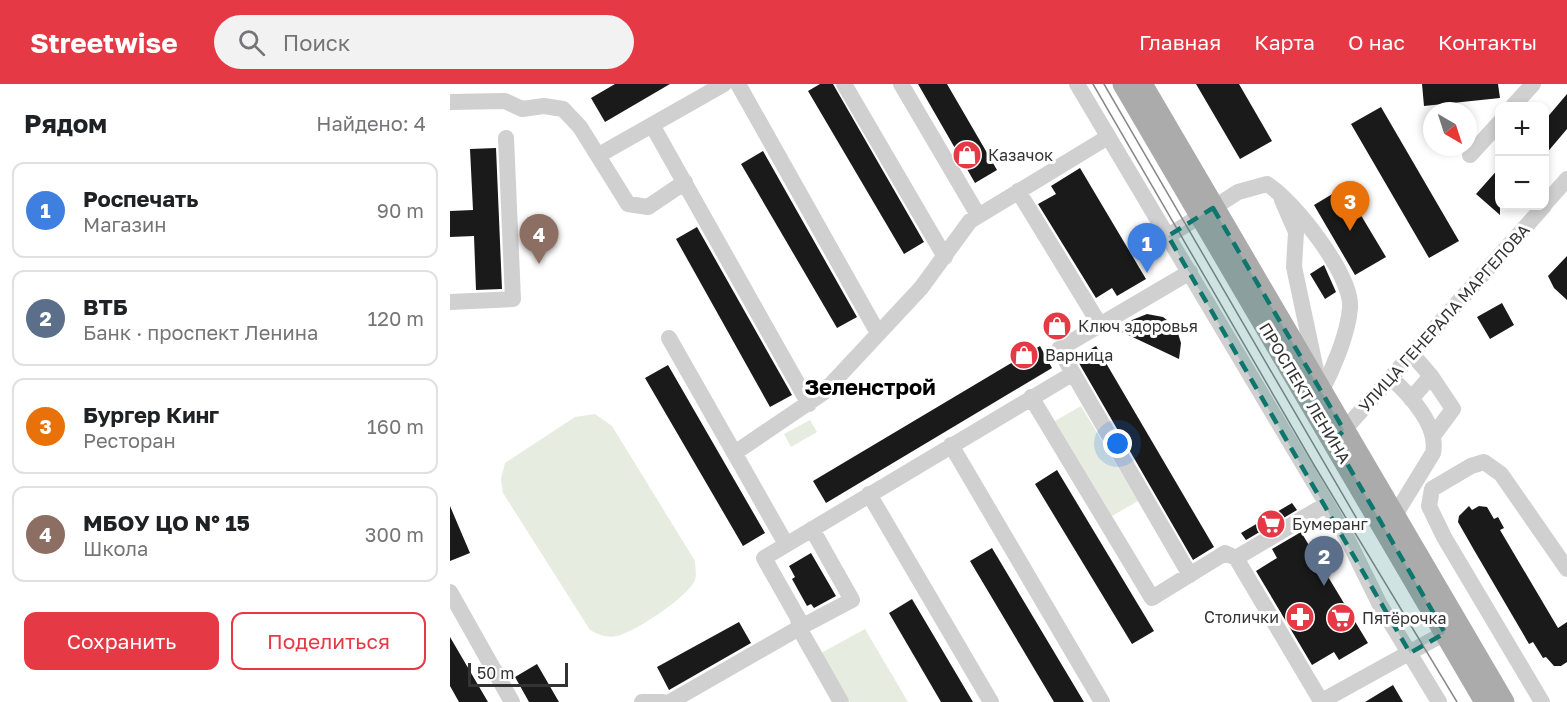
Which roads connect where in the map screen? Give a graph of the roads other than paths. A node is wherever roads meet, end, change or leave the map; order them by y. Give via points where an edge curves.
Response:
1 (724, 84) edge
2 (738, 84) edge
3 (844, 84) edge
4 (901, 84) edge
5 (1077, 84) edge
6 (1123, 84) edge
7 (1142, 84) edge
8 (1533, 84) edge
9 (450, 102) edge
10 (1517, 102) edge
11 (652, 125) junction
12 (1495, 127) edge
13 (1108, 137) junction
14 (506, 138) dead end
15 (1477, 147) edge
16 (599, 155) junction
17 (1567, 179) edge
18 (686, 182) junction
19 (1018, 191) junction
20 (1277, 191) junction
21 (1549, 199) edge
22 (1540, 210) edge
23 (1207, 212) junction
24 (978, 215) junction
25 (1168, 236) junction
26 (945, 257) junction
27 (1190, 272) junction
28 (450, 302) edge
29 (1100, 325) junction
30 (878, 333) junction
31 (669, 338) dead end
32 (1412, 354) junction
33 (1072, 374) junction
34 (1431, 376) junction
35 (1391, 378) junction
36 (1321, 392) junction
37 (1031, 397) junction
38 (1411, 399) junction
39 (809, 404) junction
40 (1339, 436) junction
41 (1433, 436) junction
42 (951, 445) junction
43 (736, 452) junction
44 (1417, 479) junction
45 (1432, 489) junction
46 (869, 494) junction
47 (1327, 504) junction
48 (1395, 515) junction
49 (812, 529) junction
50 (786, 544) junction
51 (1236, 558) junction
52 (1567, 570) edge
53 (1190, 575) junction
54 (450, 592) edge
55 (799, 628) junction
56 (1445, 633) junction
57 (1410, 653) junction
58 (512, 702) edge
59 (642, 702) edge
60 (663, 702) edge
61 (670, 702) edge
62 (841, 702) edge
63 (991, 702) edge
64 (1102, 702) edge
65 (1321, 702) edge
66 (1439, 702) edge
67 (1485, 702) edge
68 (1504, 702) edge
69 (1542, 702) edge

1 - 11 street
2 - 30 street
3 - 26 street
4 - 24 street
5 - 13 street
6 - 23 main road, ПРОСПЕКТ ЛЕНИНА
7 - 23 main road, ПРОСПЕКТ ЛЕНИНА
8 - 10 street
9 - 16 street via 505,101 522,109 563,109
11 - 16 street
11 - 18 street
12 - 15 street
13 - 19 street
13 - 25 street
14 - 28 street via 513,299
16 - 18 street via 628,204 648,207
17 - 21 street, УЛИЦА ГЕНЕРАЛА МАРГЕЛОВА
18 - 39 street
19 - 24 street
19 - 29 street
20 - 23 street via 1267,184 1238,192
20 - 36 street via 1296,232 1294,267
20 - 36 street via 1301,215 1341,275 1349,294 1350,309 1333,369
22 - 32 street, УЛИЦА ГЕНЕРАЛА МАРГЕЛОВА
23 - 25 street
23 - 36 main road, ПРОСПЕКТ ЛЕНИНА
23 - 40 main road, ПРОСПЕКТ ЛЕНИНА
24 - 26 street via 963,228
25 - 27 street
26 - 30 street
27 - 29 street
27 - 47 street
29 - 33 street via 1059,349
30 - 39 street
31 - 43 street
32 - 34 street
32 - 35 street, УЛИЦА ГЕНЕРАЛА МАРГЕЛОВА
33 - 37 street
33 - 53 street
34 - 38 street
34 - 41 street via 1453,409
35 - 38 street
35 - 40 street, УЛИЦА ГЕНЕРАЛА МАРГЕЛОВА
36 - 40 main road, ПРОСПЕКТ ЛЕНИНА
37 - 42 street
37 - 53 street via 1152,598
38 - 41 street
39 - 43 street
40 - 48 main road, ПРОСПЕКТ ЛЕНИНА
40 - 56 main road, ПРОСПЕКТ ЛЕНИНА
41 - 44 street via 1433,453
42 - 46 street
42 - 64 street
43 - 50 street
44 - 45 street
44 - 48 street
45 - 52 street via 1484,462 1501,474
45 - 69 street via 1430,506 1444,537
46 - 49 street
46 - 63 street
47 - 51 street
47 - 57 street
48 - 68 main road, ПРОСПЕКТ ЛЕНИНА
49 - 50 street
49 - 55 street via 852,600
50 - 55 street via 764,558 798,618
51 - 53 street via 1225,553
51 - 65 street
54 - 58 street
55 - 61 street
55 - 62 street
56 - 57 street
56 - 67 main road, ПРОСПЕКТ ЛЕНИНА
57 - 65 street
57 - 66 street
59 - 60 street

